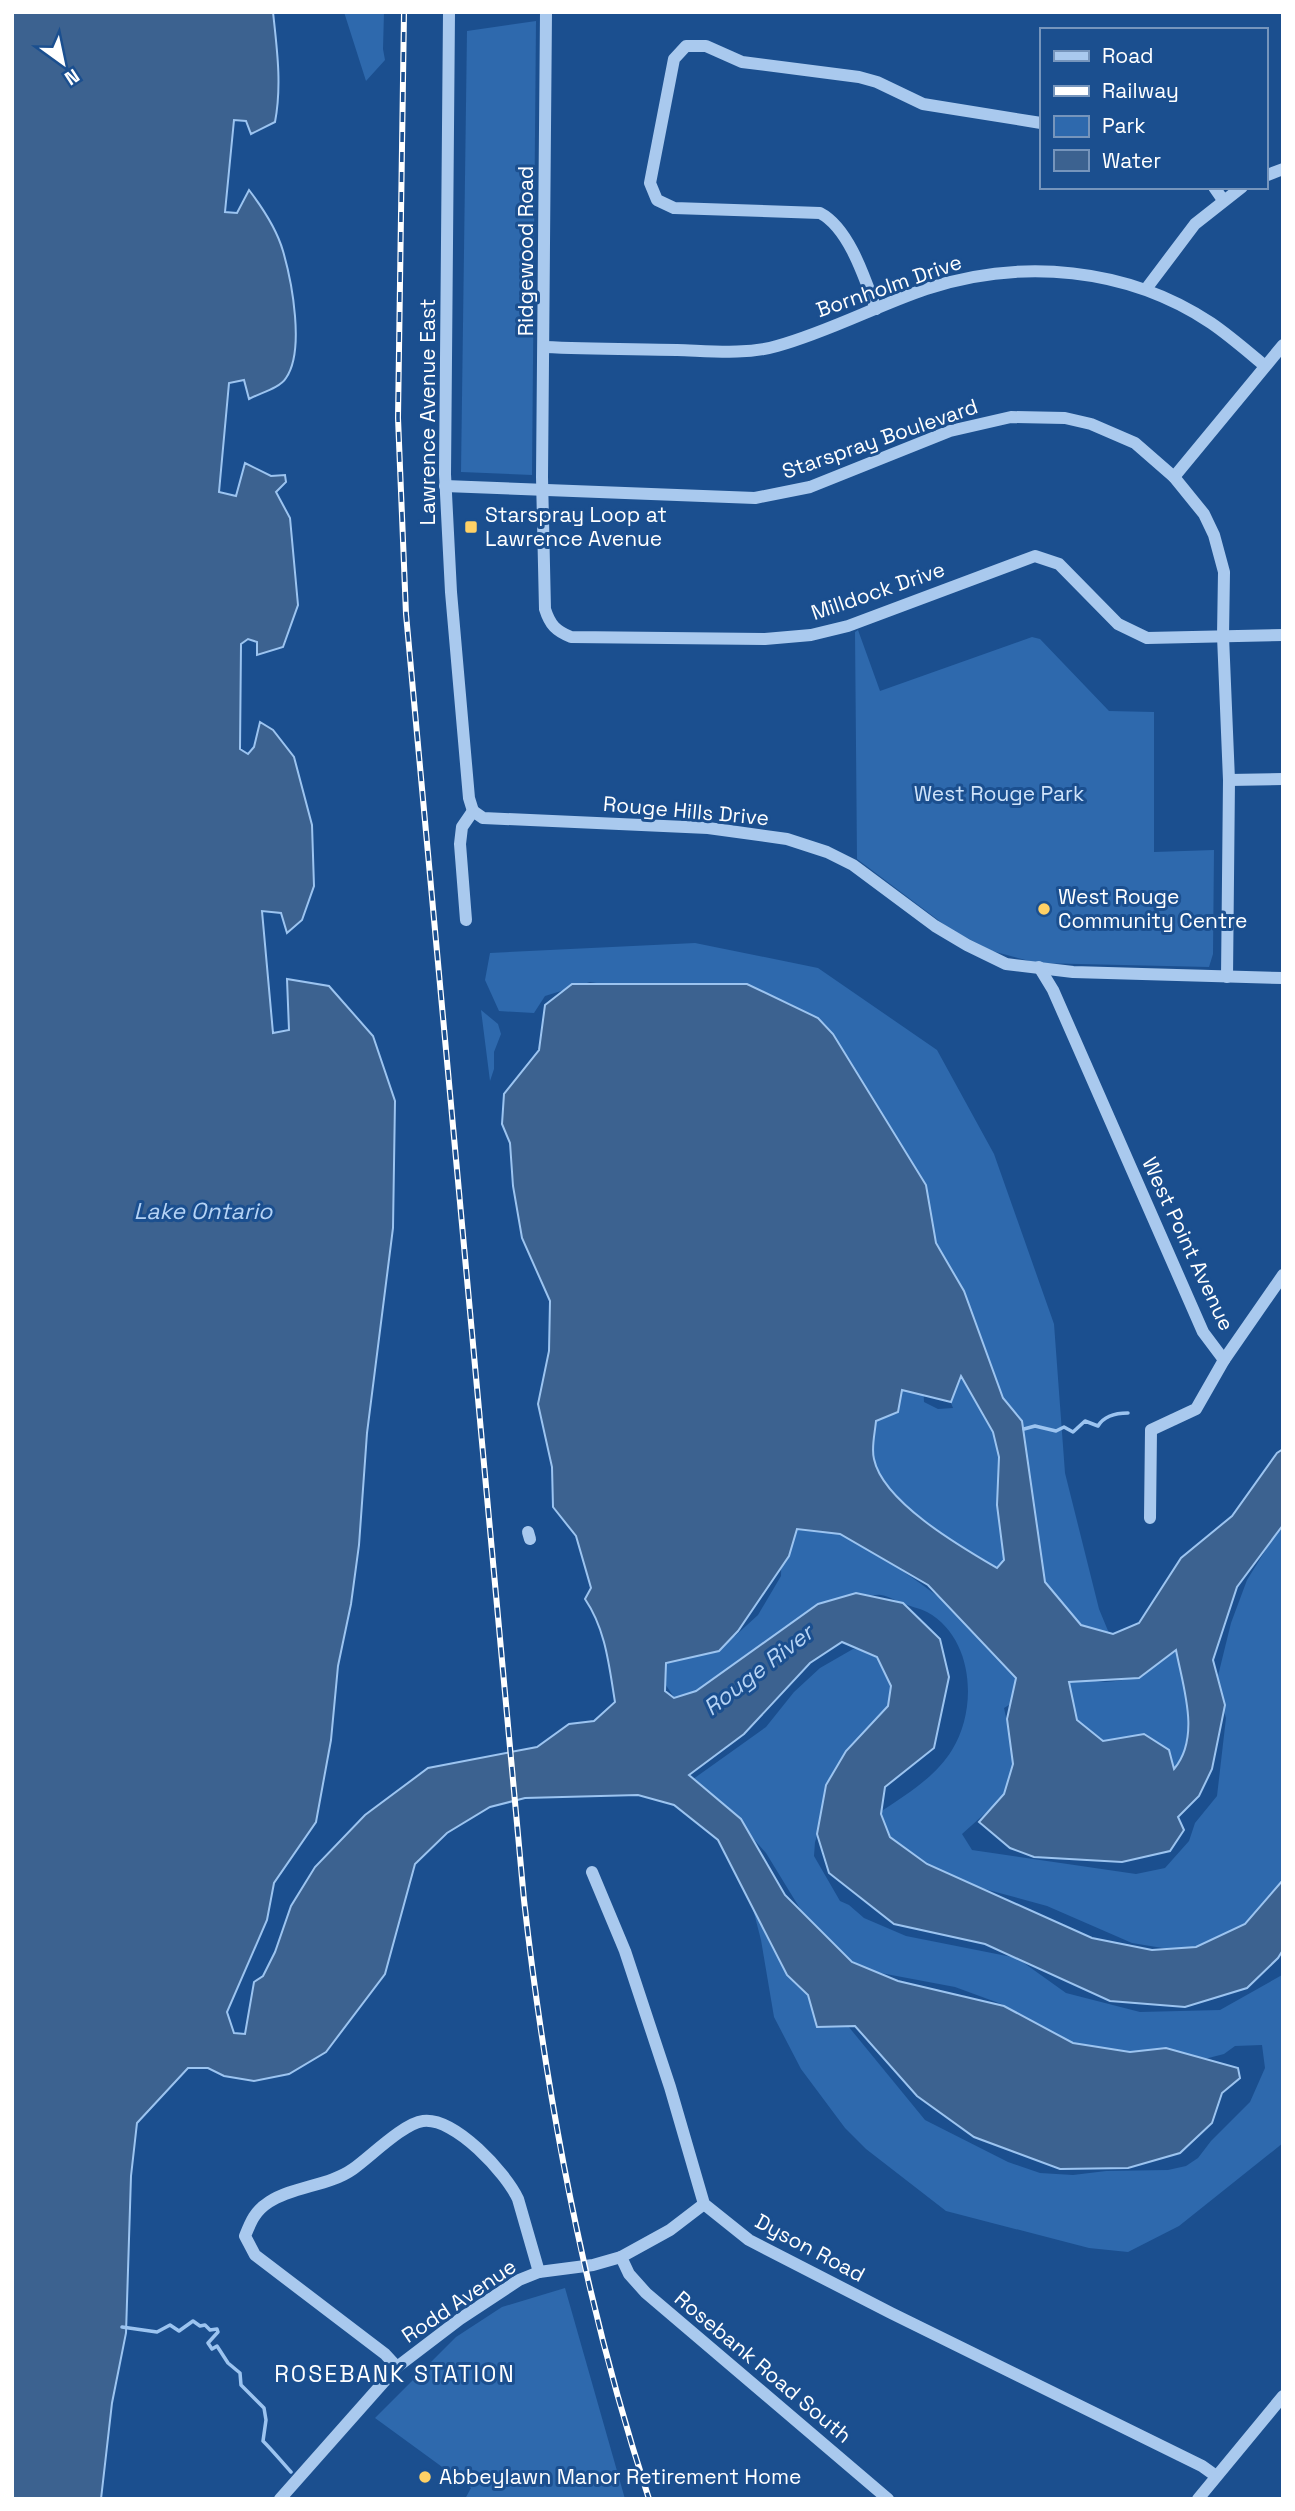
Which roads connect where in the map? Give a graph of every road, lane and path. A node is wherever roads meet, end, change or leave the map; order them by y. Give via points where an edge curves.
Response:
1 (449, 12) edge
2 (546, 12) edge
3 (1040, 123) edge
4 (1215, 189) edge
5 (1239, 189) edge
6 (1223, 200) junction
7 (1146, 289) junction
8 (876, 309) junction
9 (1283, 345) edge
10 (545, 346) junction
11 (1265, 366) junction
12 (1174, 477) junction
13 (445, 486) junction
14 (543, 489) junction
15 (1283, 635) edge
16 (1223, 636) junction
17 (1283, 779) edge
18 (1229, 780) junction
19 (473, 811) junction
20 (466, 920) dead end
21 (1039, 967) junction
22 (1227, 977) junction
23 (1283, 978) edge
24 (1283, 1275) edge
25 (1224, 1360) junction
26 (1150, 1518) dead end
27 (592, 1872) dead end
28 (704, 2204) junction
29 (621, 2257) junction
30 (539, 2272) junction
31 (397, 2367) junction
32 (1283, 2396) edge
33 (1216, 2476) junction
34 (280, 2499) edge
35 (888, 2499) edge
36 (1198, 2499) edge

1 - 13 street, Lawrence Avenue East
2 - 10 street, Ridgewood Road
3 - 8 street via 923,104 859,77 742,62 706,46 686,46 674,59 650,183 657,200 674,208 820,213 843,234
4 - 6 street
5 - 6 street
6 - 7 street via 1184,237
7 - 8 street, Bornholm Drive via 1100,277 1034,270 963,279
7 - 11 street, Bornholm Drive via 1209,322
8 - 10 street, Bornholm Drive via 776,347 742,352
9 - 11 street
10 - 14 street, Ridgewood Road
11 - 12 street
12 - 14 street, Starspray Boulevard via 1135,443 1113,432 1065,418 1011,417 950,431 782,494 755,498
12 - 16 street, Starspray Boulevard via 1204,514 1214,535 1224,572
13 - 14 street, Starspray Boulevard
13 - 19 street, Lawrence Avenue East
14 - 16 street, Milldock Drive via 545,609 549,622 571,637 765,639 811,635 848,626 1035,556 1059,564 1118,624 1147,638
15 - 16 street, Milldock Drive
16 - 18 street, Starspray Boulevard
17 - 18 street
18 - 22 street, Starspray Boulevard
19 - 20 street via 462,827 460,844
19 - 21 street, Rouge Hills Drive via 483,818 708,828 787,839 853,865 967,946 1006,964
21 - 22 street, Rouge Hills Drive
21 - 25 street, West Point Avenue via 1203,1332
22 - 23 street, Rouge Hills Drive
24 - 25 street
25 - 26 street, West Point Avenue via 1196,1409 1150,1430
27 - 28 street via 625,1951
28 - 29 street, Rodd Avenue via 670,2230
28 - 33 street, Dyson Road via 749,2240
29 - 30 street, Rodd Avenue
29 - 35 street, Rosebank Road South via 646,2293
30 - 31 street, Rodd Avenue via 480,2306
30 - 31 street via 513,2188 472,2143 445,2124 422,2121 350,2171 270,2201 253,2216 245,2236 255,2255
31 - 34 street, Rodd Avenue
32 - 33 street
33 - 36 street

